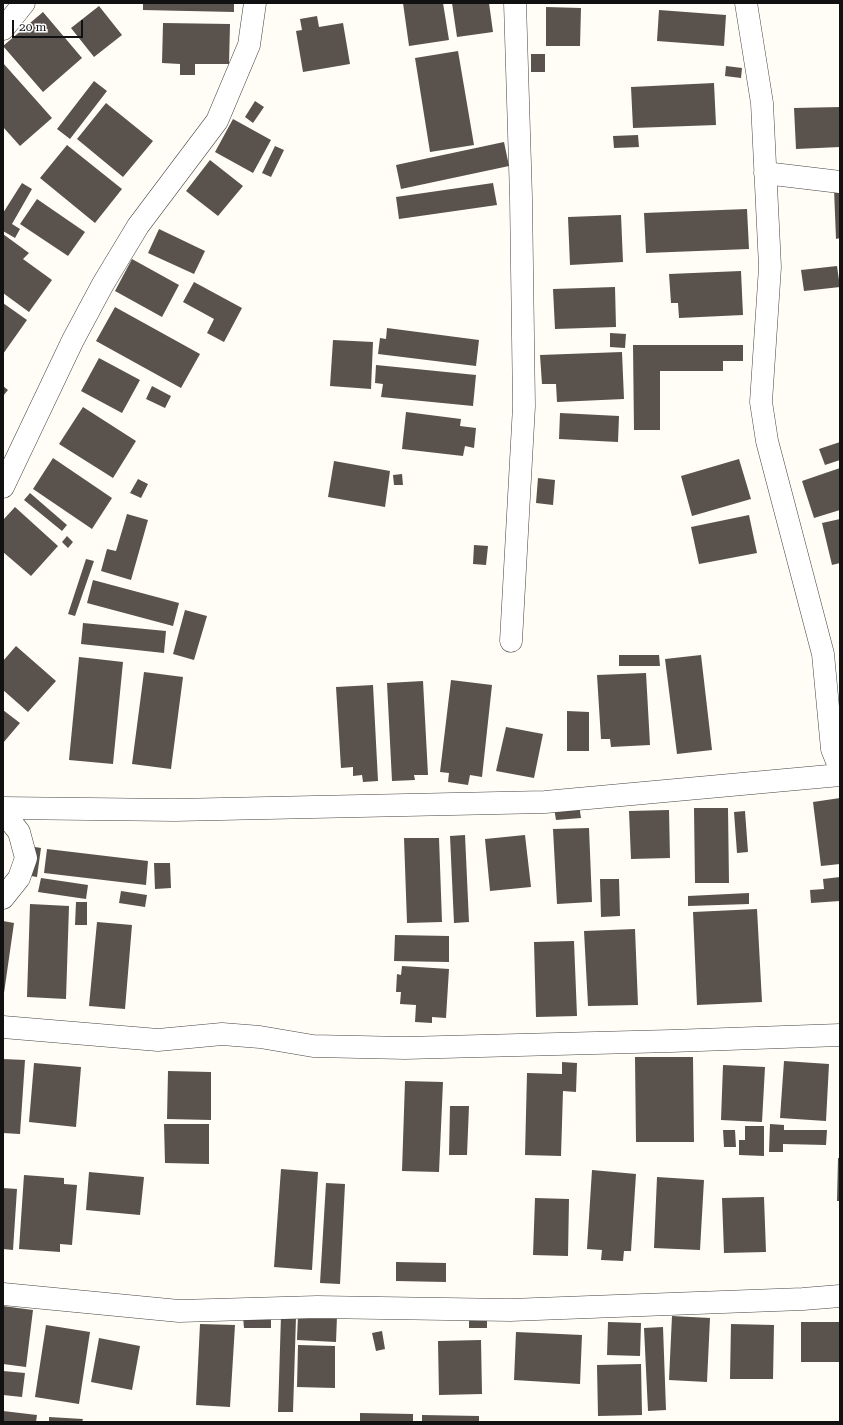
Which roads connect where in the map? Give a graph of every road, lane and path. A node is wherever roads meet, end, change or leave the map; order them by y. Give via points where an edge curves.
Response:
1 (24, 3) edge
2 (255, 3) edge
3 (515, 3) edge
4 (746, 3) edge
5 (3, 30) edge
6 (765, 173) junction
7 (840, 182) edge
8 (3, 487) edge
9 (511, 641) dead end
10 (840, 769) edge
11 (840, 775) edge
12 (3, 808) edge
13 (3, 812) edge
14 (3, 898) edge
15 (3, 1027) edge
16 (840, 1035) edge
17 (3, 1294) edge
18 (840, 1296) edge

1 - 5 street
2 - 8 street via 249,46 217,122 138,226 103,284 73,340
3 - 9 street via 524,406
4 - 6 street via 762,103
6 - 7 street
6 - 10 street via 770,267 761,402 767,441 823,654 832,749
11 - 12 street via 545,802 175,810
13 - 14 street via 19,832 26,858 19,878
15 - 16 street via 158,1040 222,1034 313,1046 405,1048
17 - 18 street via 179,1311 318,1307 510,1310

